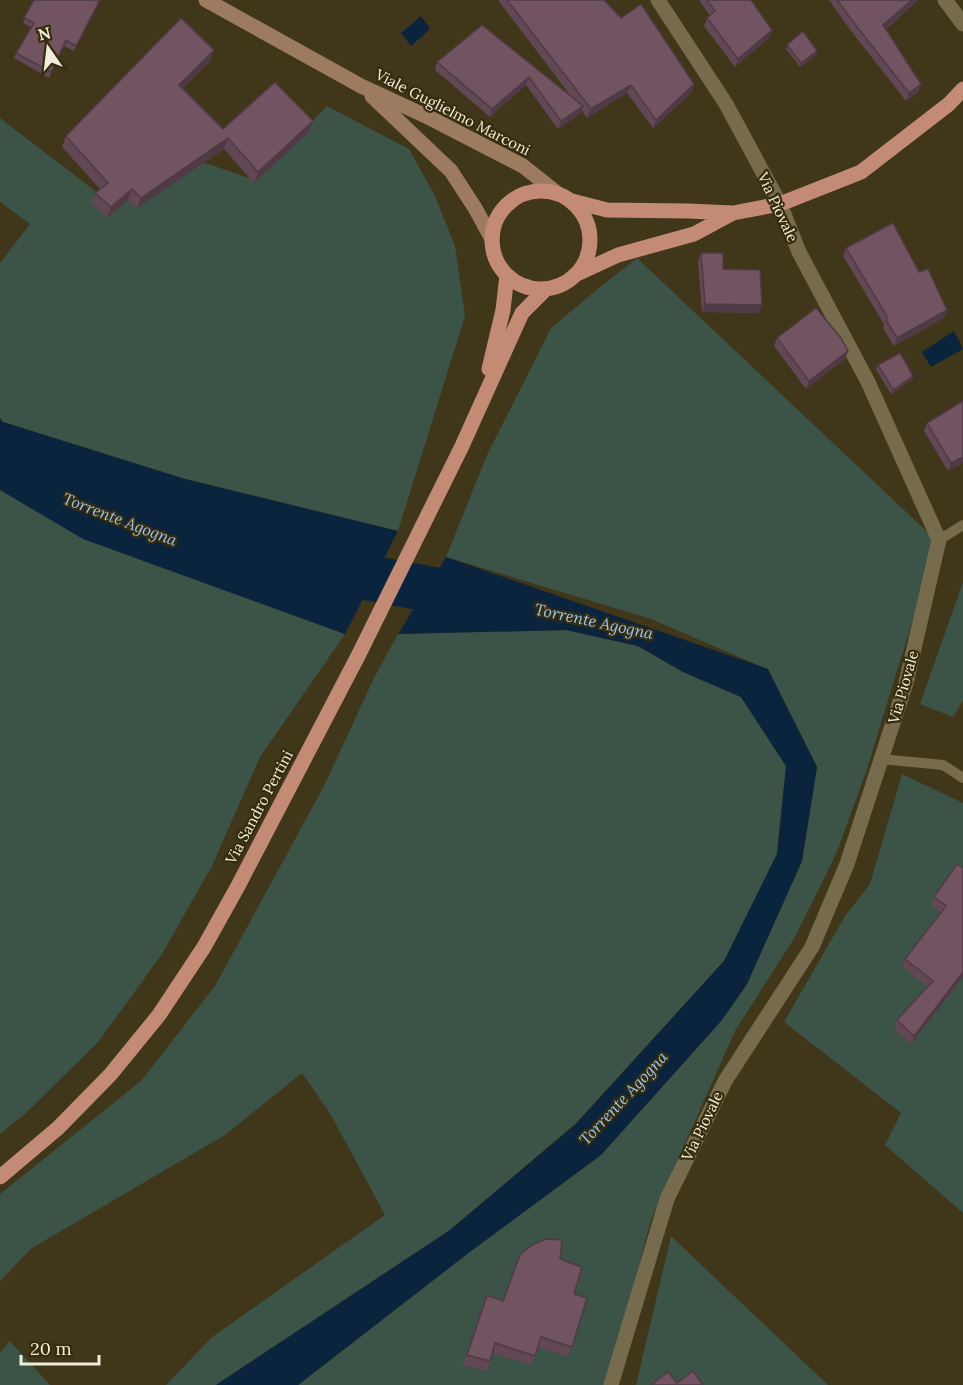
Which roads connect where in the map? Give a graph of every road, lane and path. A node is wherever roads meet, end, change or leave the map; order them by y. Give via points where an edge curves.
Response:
1 (206, 0) edge
2 (658, 0) edge
3 (945, 0) edge
4 (963, 24) edge
5 (361, 86) junction
6 (963, 89) edge
7 (558, 193) junction
8 (572, 201) junction
9 (780, 204) junction
10 (733, 213) junction
11 (492, 240) junction
12 (576, 274) junction
13 (507, 275) junction
14 (546, 289) junction
15 (480, 405) junction
16 (963, 525) edge
17 (939, 540) junction
18 (881, 759) junction
19 (963, 778) edge
20 (0, 1177) edge
21 (611, 1385) edge

1 - 5 main road, Viale Guglielmo Marconi
2 - 9 street, Via Piovale via 726,104
3 - 4 street
5 - 7 main road, Viale Guglielmo Marconi via 523,166
5 - 11 main road, Viale Guglielmo Marconi via 451,171
6 - 9 main road via 861,172
7 - 8 main road
7 - 11 main road via 542,191 513,199 501,210
8 - 10 main road via 607,210
8 - 12 main road via 583,214 590,245 586,261
9 - 10 main road
9 - 17 street, Via Piovale via 799,252 868,382
10 - 12 main road via 694,234 618,255
11 - 13 main road via 498,265
12 - 14 main road via 562,285
13 - 14 main road via 518,284
13 - 15 main road, Via Sandro Pertini via 503,310
14 - 15 main road, Via Sandro Pertini via 522,313
15 - 20 main road, Via Sandro Pertini via 358,656 204,947 159,1015 110,1075
16 - 17 lane
17 - 18 street, Via Piovale via 906,683
18 - 19 lane via 943,765
18 - 21 street, Via Piovale via 848,864 812,947 724,1081 667,1199

